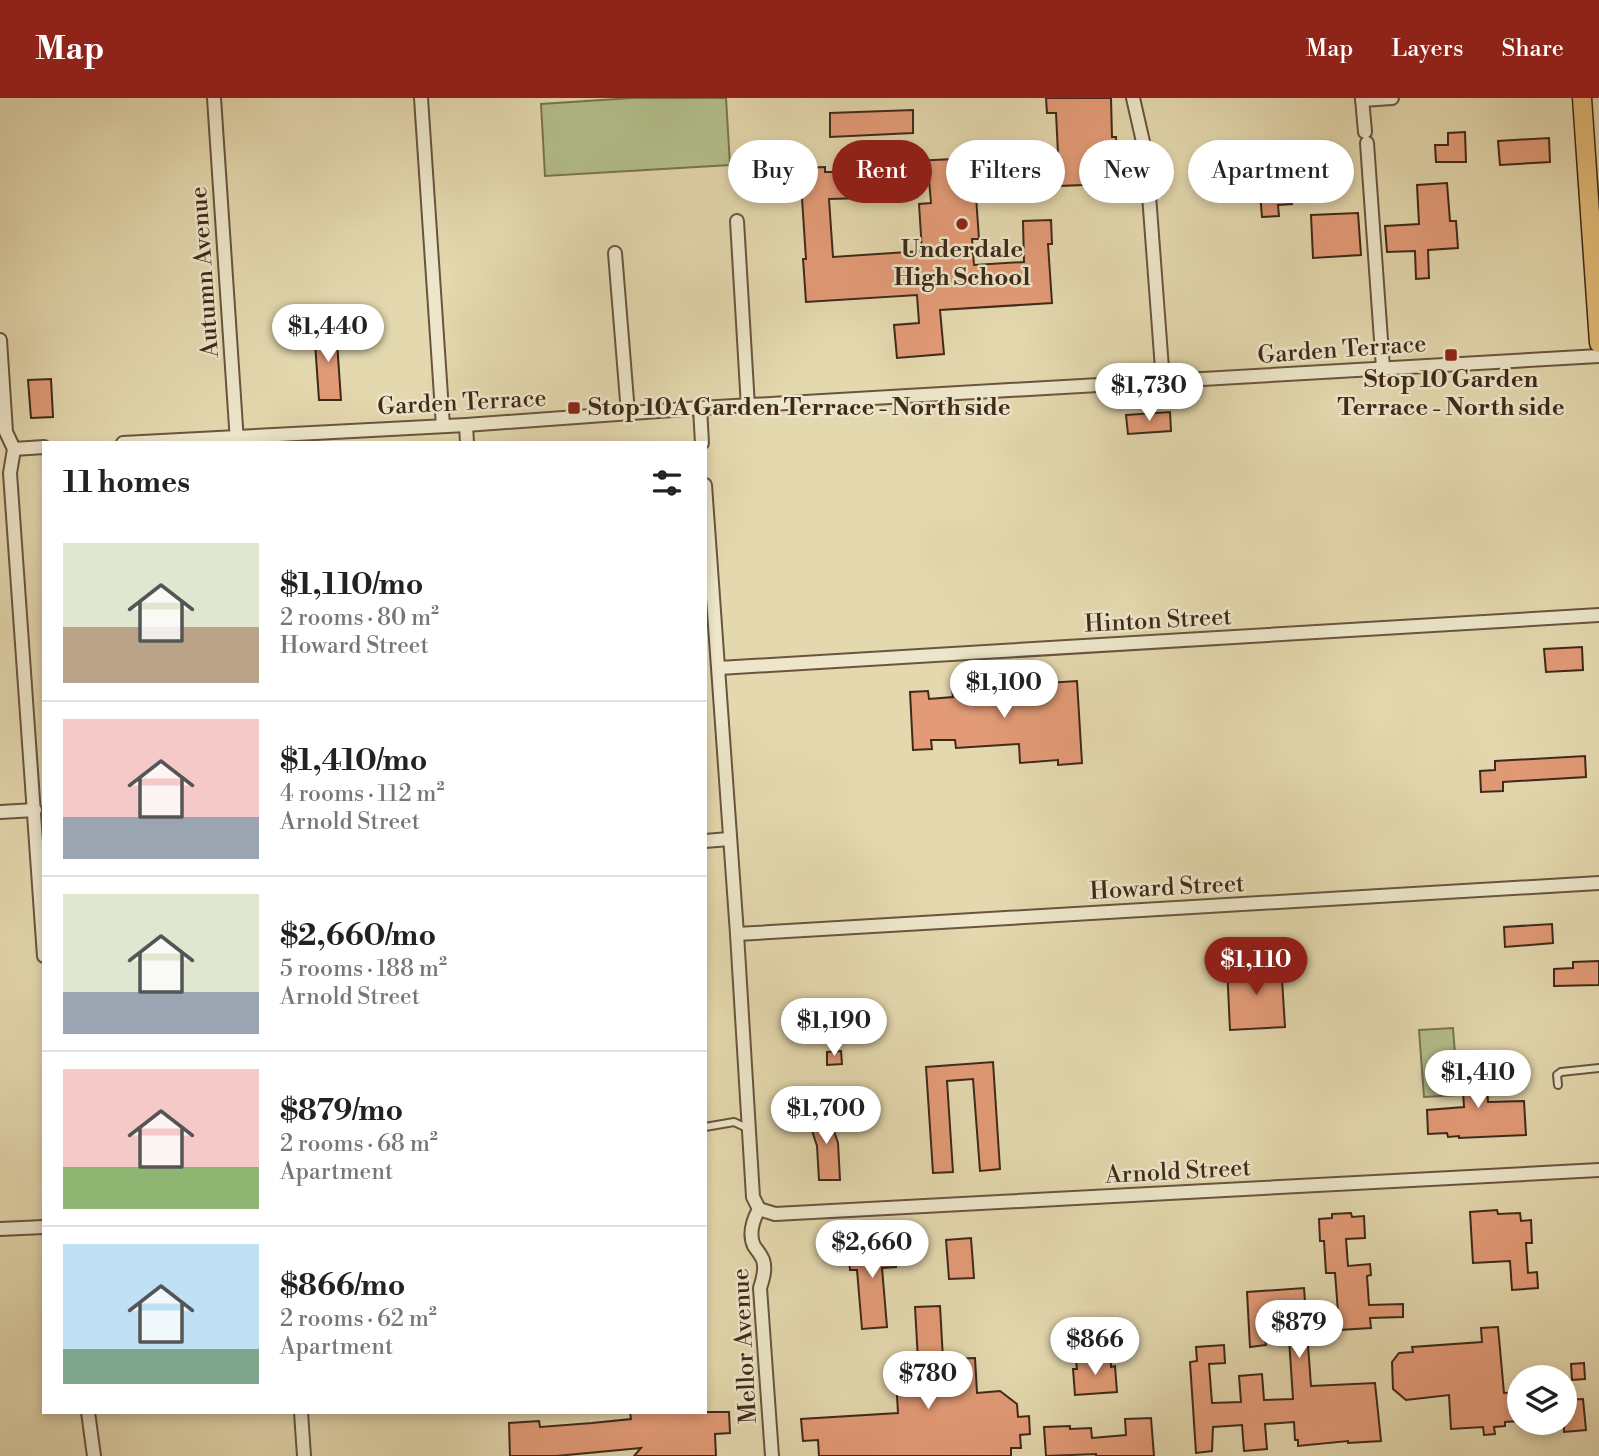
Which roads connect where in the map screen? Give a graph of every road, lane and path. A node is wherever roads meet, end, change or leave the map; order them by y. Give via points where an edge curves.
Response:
1 (214, 98) edge
2 (421, 98) edge
3 (1133, 98) edge
4 (1392, 98) edge
5 (1582, 98) edge
6 (1362, 99) edge
7 (737, 221) dead end
8 (615, 253) dead end
9 (1597, 280) edge
10 (0, 340) edge
11 (1599, 344) edge
12 (1599, 356) edge
13 (1383, 368) junction
14 (1163, 382) junction
15 (748, 407) junction
16 (700, 408) junction
17 (628, 413) junction
18 (466, 425) junction
19 (443, 426) junction
20 (237, 439) edge
21 (180, 441) edge
22 (467, 441) edge
23 (702, 441) edge
24 (42, 447) edge
25 (14, 449) junction
26 (707, 511) edge
27 (1599, 615) edge
28 (719, 668) junction
29 (35, 810) junction
30 (0, 812) edge
31 (729, 839) junction
32 (707, 841) edge
33 (1599, 883) edge
34 (42, 924) edge
35 (737, 934) junction
36 (1599, 1068) edge
37 (1558, 1084) dead end
38 (707, 1127) edge
39 (749, 1129) junction
40 (1599, 1170) edge
41 (760, 1209) junction
42 (42, 1227) edge
43 (0, 1229) edge
44 (89, 1414) edge
45 (301, 1414) edge
46 (94, 1456) edge
47 (304, 1456) edge
48 (772, 1456) edge

1 - 20 street, Autumn Avenue
2 - 19 street
3 - 14 street via 1146,155
4 - 6 street
5 - 9 main road
6 - 13 street
7 - 15 street
8 - 17 street
9 - 11 main road
10 - 25 street via 6,432
12 - 13 street, Garden Terrace
13 - 14 street, Garden Terrace
14 - 15 street, Garden Terrace
15 - 16 street, Garden Terrace
16 - 17 street, Garden Terrace
16 - 23 street
17 - 18 street, Garden Terrace
18 - 19 street, Garden Terrace
18 - 22 street
19 - 20 street, Garden Terrace
20 - 21 street, Garden Terrace
24 - 25 street
25 - 29 street via 10,472
26 - 28 street, Mellor Avenue
27 - 28 street, Hinton Street
28 - 31 street, Mellor Avenue
29 - 30 street
29 - 34 street
31 - 32 street
31 - 35 street, Mellor Avenue
33 - 35 street, Howard Street
35 - 39 street, Mellor Avenue
36 - 37 lane via 1561,1072
38 - 39 lane via 734,1122
39 - 41 street, Mellor Avenue via 753,1197
40 - 41 street, Arnold Street via 775,1214
41 - 48 street, Mellor Avenue via 751,1232 763,1260 760,1288
42 - 43 street
44 - 46 street
45 - 47 street

